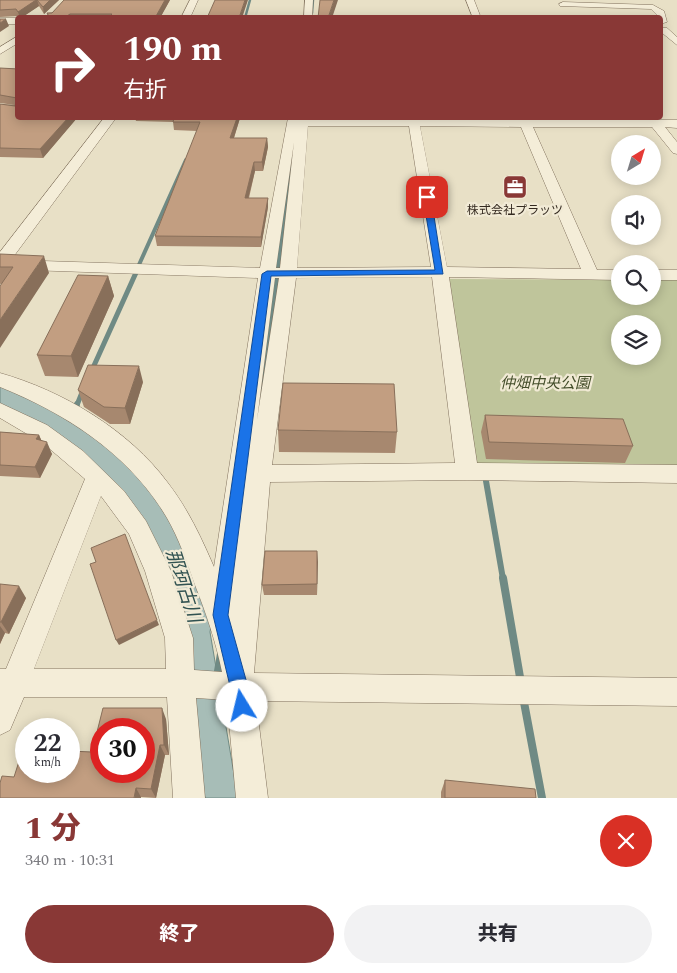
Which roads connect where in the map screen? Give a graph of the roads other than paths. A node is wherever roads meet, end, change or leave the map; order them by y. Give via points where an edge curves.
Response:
1 (194, 0) edge
2 (309, 0) edge
3 (318, 0) edge
4 (470, 0) edge
5 (564, 5) edge
6 (186, 15) edge
7 (308, 15) edge
8 (317, 15) edge
9 (476, 15) edge
10 (661, 15) edge
11 (0, 20) edge
12 (15, 21) edge
13 (664, 26) edge
14 (15, 41) edge
15 (677, 42) edge
16 (0, 51) edge
17 (108, 120) edge
18 (300, 120) edge
19 (300, 120) edge
20 (413, 120) edge
21 (524, 120) edge
22 (654, 121) edge
23 (677, 124) edge
24 (677, 150) edge
25 (0, 264) edge
26 (440, 272) junction
27 (288, 273) junction
28 (267, 274) junction
29 (591, 275) junction
30 (611, 275) edge
31 (661, 275) edge
32 (677, 275) edge
33 (0, 380) edge
34 (0, 410) edge
35 (467, 472) junction
36 (250, 473) junction
37 (677, 474) edge
38 (97, 478) junction
39 (220, 615) junction
40 (180, 683) junction
41 (7, 684) edge
42 (239, 687) junction
43 (677, 692) edge
44 (0, 720) edge
45 (188, 798) edge
46 (252, 798) edge

1 - 6 street
2 - 7 street
3 - 8 street
4 - 9 street
5 - 10 street via 653,6
11 - 12 street
13 - 15 street
14 - 16 street
17 - 25 street
18 - 27 street
19 - 28 street
20 - 26 street
21 - 22 street
21 - 29 street
22 - 23 street
22 - 24 street
25 - 28 street
26 - 27 street
26 - 29 street
26 - 35 street
27 - 28 street
27 - 36 street
28 - 36 street
29 - 30 street
31 - 32 street
33 - 39 street via 31,391 86,420 148,473 184,528
34 - 38 street via 53,440
35 - 36 street
35 - 37 street
36 - 39 street
36 - 42 street
38 - 40 street via 116,497 138,528 158,571 181,648
38 - 41 street
39 - 42 street
40 - 41 street
40 - 42 street
40 - 45 street
41 - 44 street
42 - 43 street
42 - 46 street

